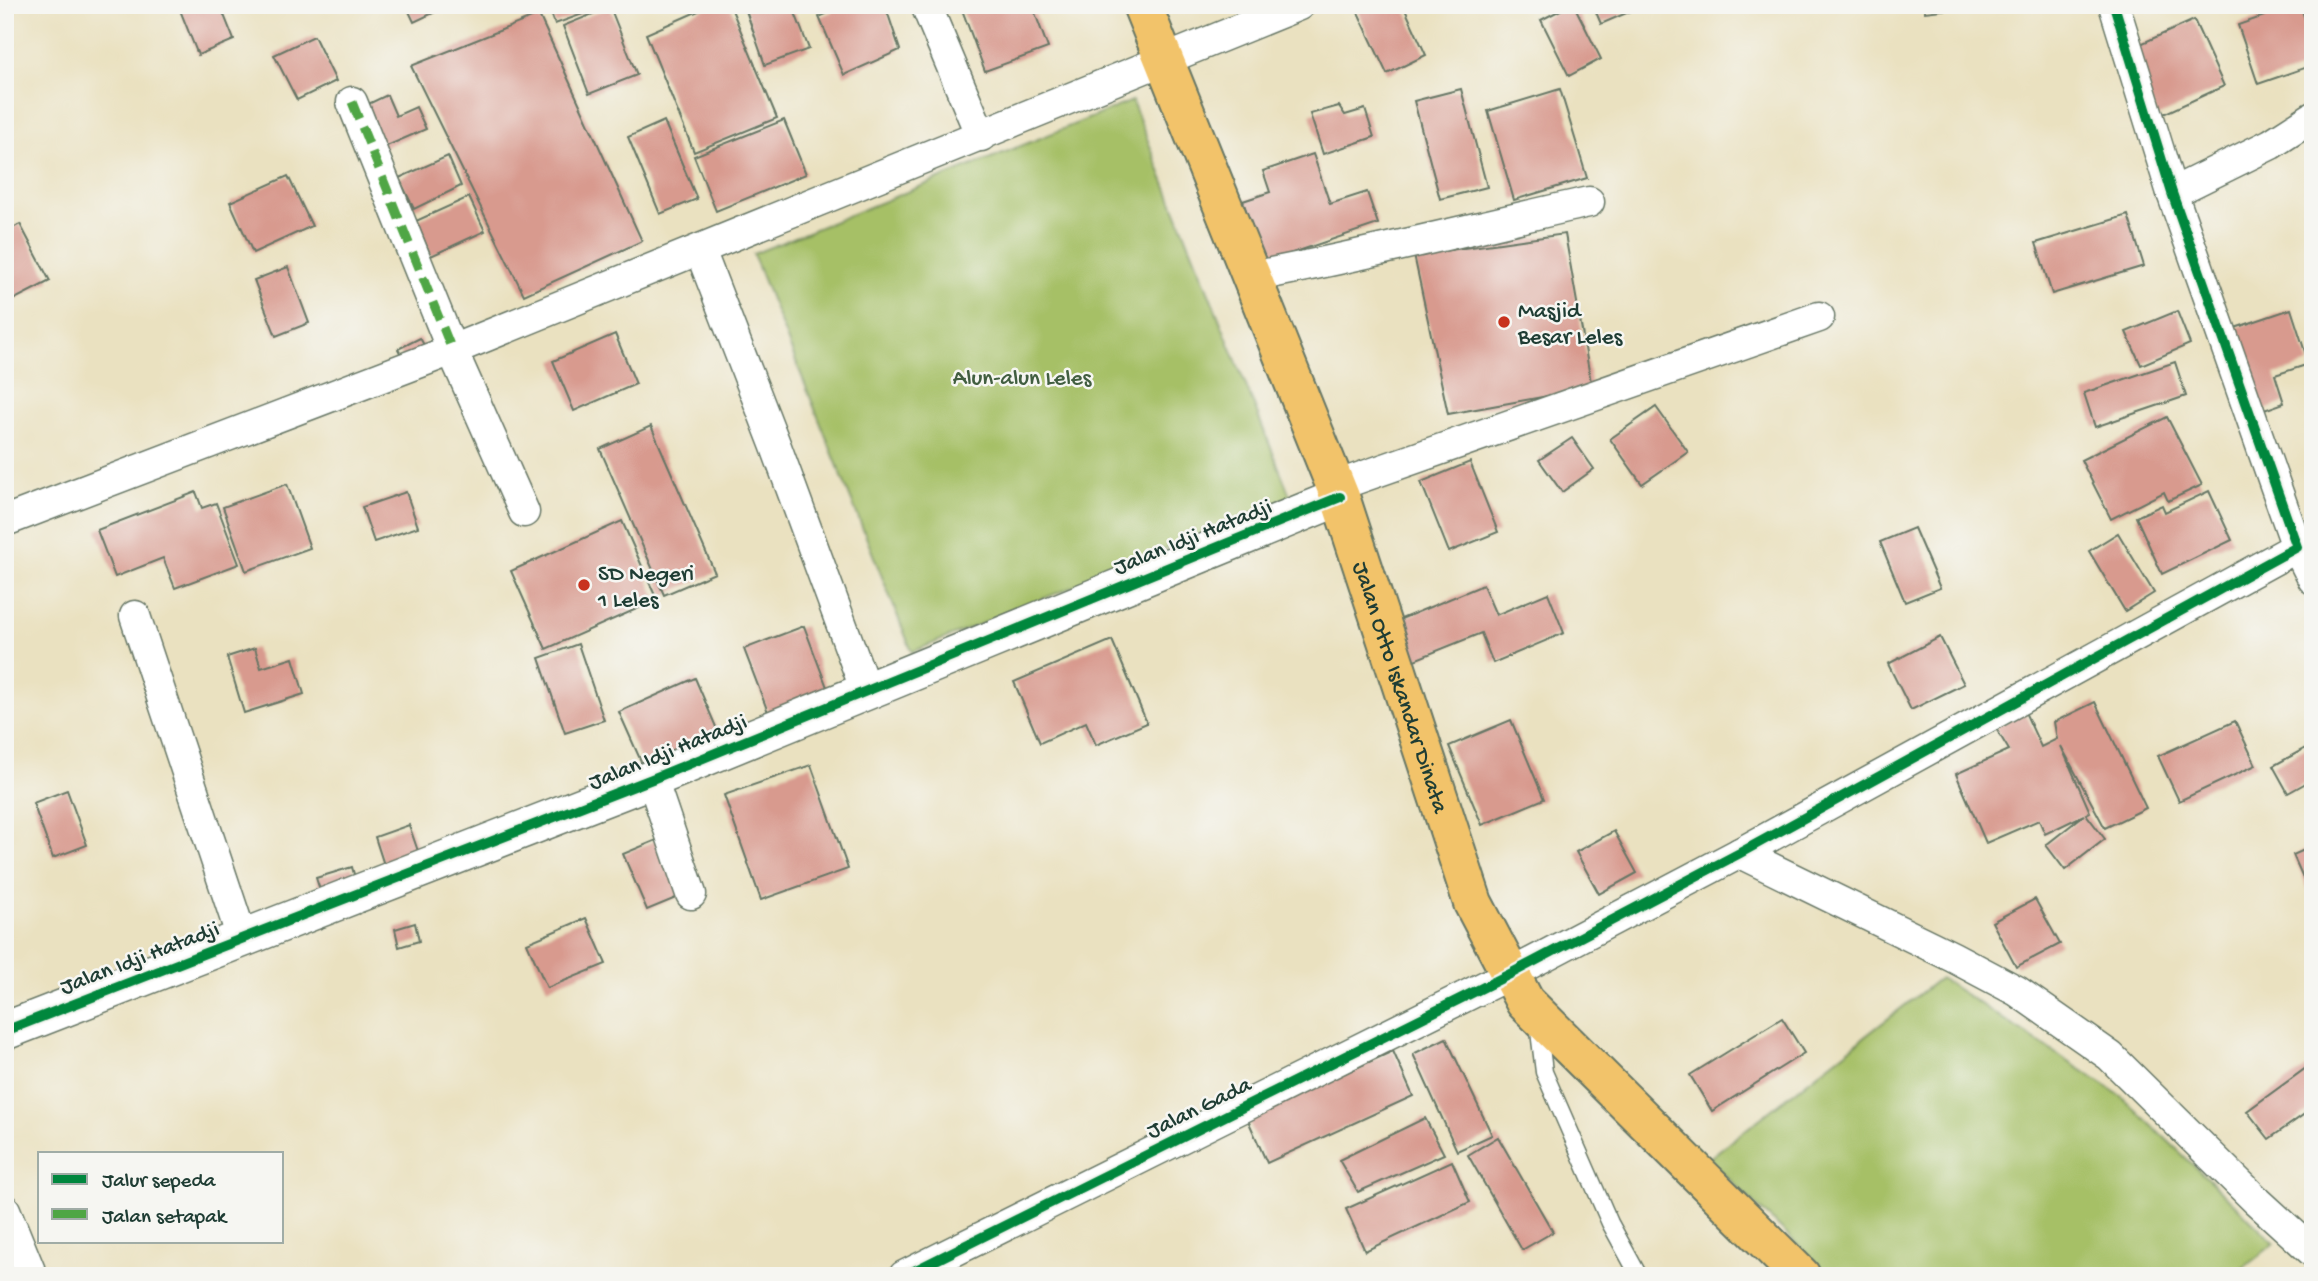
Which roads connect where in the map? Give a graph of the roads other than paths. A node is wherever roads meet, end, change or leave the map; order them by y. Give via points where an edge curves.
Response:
1 (926, 5) edge
2 (1142, 5) edge
3 (1299, 5) edge
4 (2114, 5) edge
5 (1163, 61) junction
6 (352, 102) dead end
7 (2313, 117) edge
8 (981, 136) junction
9 (2172, 193) junction
10 (1589, 202) dead end
11 (700, 250) junction
12 (1250, 277) junction
13 (1819, 317) dead end
14 (452, 350) junction
15 (1338, 492) junction
16 (524, 512) dead end
17 (5, 521) edge
18 (2297, 547) junction
19 (2313, 579) edge
20 (135, 615) dead end
21 (866, 691) junction
22 (652, 779) junction
23 (1740, 853) junction
24 (691, 894) dead end
25 (242, 938) junction
26 (1510, 974) junction
27 (1537, 1014) junction
28 (5, 1031) edge
29 (5, 1210) edge
30 (2313, 1252) edge
31 (32, 1276) edge
32 (904, 1276) edge
33 (1639, 1276) edge
34 (1801, 1276) edge

1 - 8 street
2 - 5 main road, Jalan Otto Iskandar Dinata
3 - 5 street
4 - 9 street
5 - 8 street
5 - 12 main road, Jalan Otto Iskandar Dinata
6 - 14 street
7 - 9 street via 2271,144
8 - 11 street
9 - 18 street
10 - 12 street via 1348,259
11 - 14 street
11 - 21 street
12 - 15 main road, Jalan Otto Iskandar Dinata
13 - 15 street
14 - 16 street
14 - 17 street
15 - 21 street, Jalan Idji Hatadji
15 - 26 main road, Jalan Otto Iskandar Dinata via 1473,903
18 - 19 street
18 - 23 street, Jalan Gada
20 - 25 street
21 - 22 street, Jalan Idji Hatadji
22 - 24 street
22 - 25 street, Jalan Idji Hatadji
23 - 26 street, Jalan Gada
23 - 30 street via 2017,991 2109,1056
25 - 28 street, Jalan Idji Hatadji
26 - 27 main road, Jalan Otto Iskandar Dinata
26 - 32 street, Jalan Gada
27 - 33 lane via 1544,1072 1610,1223
27 - 34 main road, Jalan Otto Iskandar Dinata
29 - 31 street

